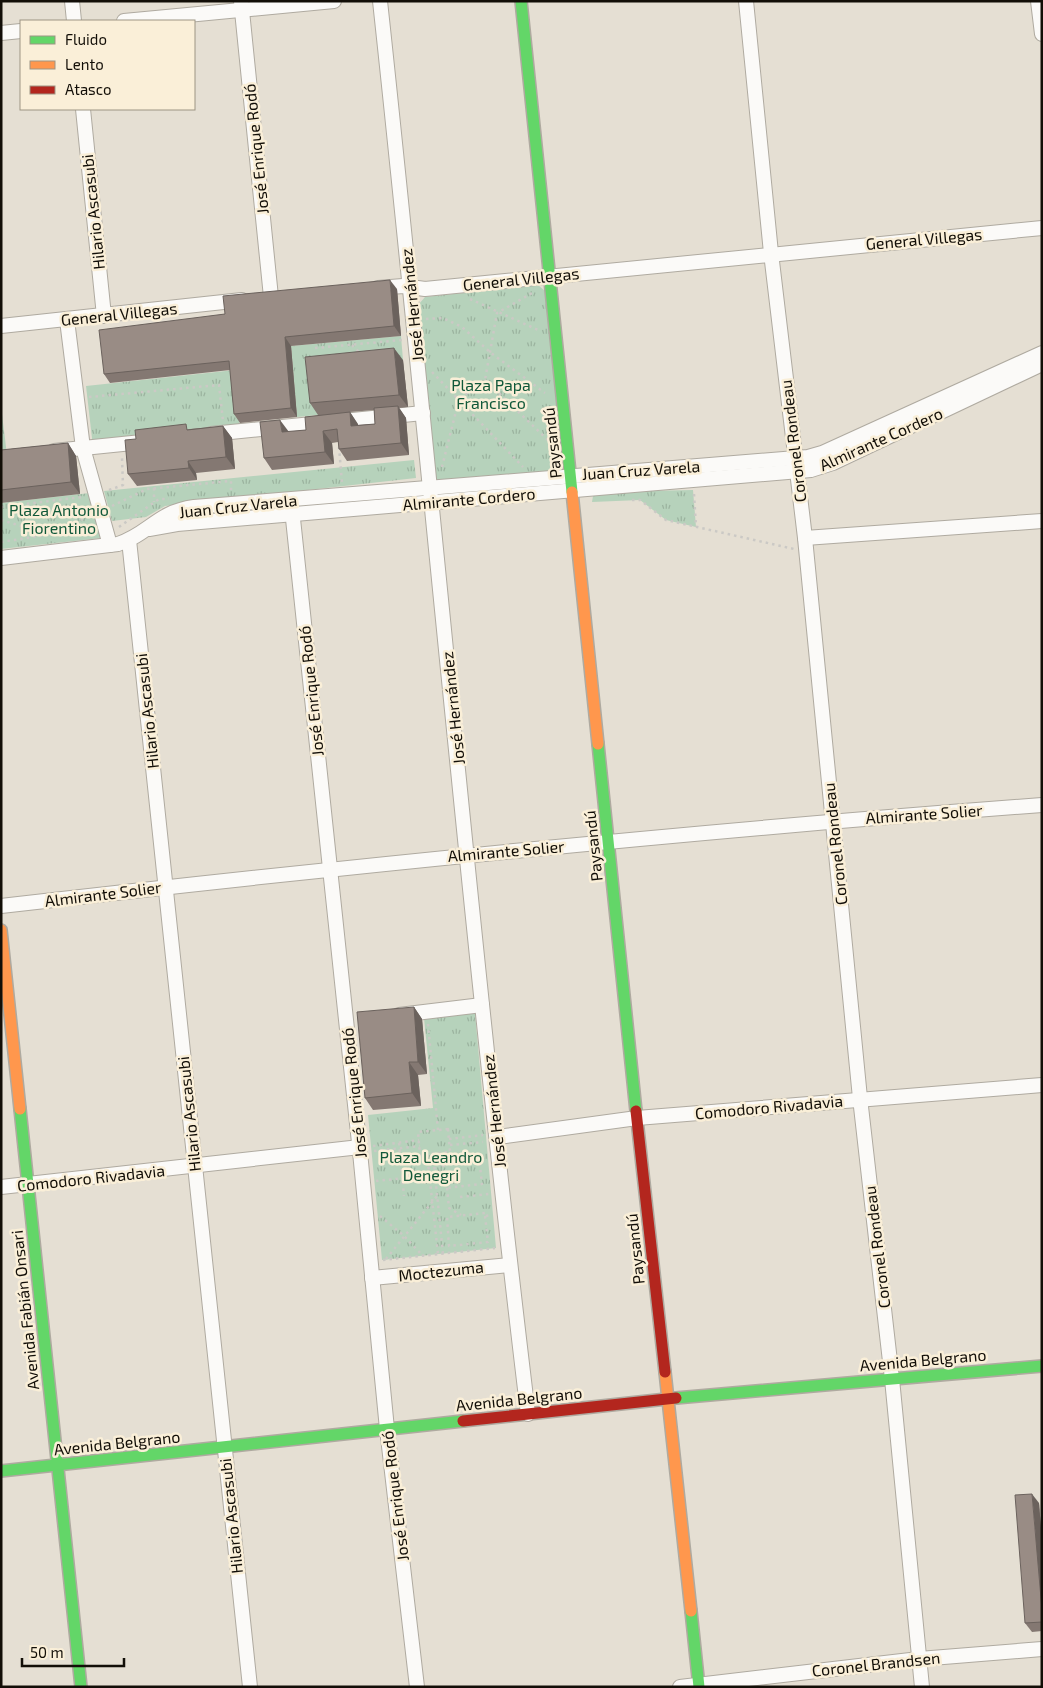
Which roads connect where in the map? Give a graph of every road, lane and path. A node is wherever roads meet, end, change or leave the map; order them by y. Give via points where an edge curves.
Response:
1 (72, 1) edge
2 (334, 1) edge
3 (380, 1) edge
4 (522, 1) edge
5 (746, 1) edge
6 (1038, 1) edge
7 (242, 6) edge
8 (74, 20) edge
9 (132, 20) edge
10 (20, 31) edge
11 (1, 33) edge
12 (1042, 34) edge
13 (83, 110) edge
14 (1042, 228) edge
15 (771, 253) junction
16 (551, 276) junction
17 (410, 286) junction
18 (539, 288) dead end
19 (365, 289) edge
20 (533, 293) junction
21 (524, 294) dead end
22 (478, 297) dead end
23 (538, 297) dead end
24 (266, 298) joint
25 (424, 312) dead end
26 (497, 312) junction
27 (104, 316) junction
28 (425, 319) junction
29 (67, 320) junction
30 (541, 323) dead end
31 (1, 326) edge
32 (426, 328) dead end
33 (416, 339) junction
34 (352, 345) junction
35 (323, 347) junction
36 (315, 348) dead end
37 (491, 352) junction
38 (1042, 352) edge
39 (361, 355) edge
40 (324, 356) edge
41 (1042, 364) edge
42 (430, 379) dead end
43 (486, 380) junction
44 (547, 386) dead end
45 (76, 398) junction
46 (460, 400) junction
47 (423, 412) junction
48 (224, 432) junction
49 (196, 436) edge
50 (552, 437) dead end
51 (158, 440) edge
52 (121, 444) junction
53 (339, 447) edge
54 (83, 448) junction
55 (36, 452) edge
56 (438, 456) dead end
57 (796, 465) junction
58 (518, 468) dead end
59 (571, 475) junction
60 (231, 481) dead end
61 (154, 488) junction
62 (573, 490) junction
63 (693, 490) dead end
64 (96, 495) junction
65 (343, 495) junction
66 (432, 495) junction
67 (630, 500) dead end
68 (124, 501) dead end
69 (1, 507) edge
70 (291, 507) junction
71 (155, 509) dead end
72 (1, 520) edge
73 (1042, 521) edge
74 (696, 527) junction
75 (49, 534) dead end
76 (129, 540) junction
77 (805, 543) junction
78 (110, 545) junction
79 (1, 558) edge
80 (1042, 805) edge
81 (833, 821) junction
82 (609, 841) junction
83 (467, 855) junction
84 (329, 869) junction
85 (166, 887) junction
86 (1, 906) edge
87 (1, 930) edge
88 (482, 1005) junction
89 (427, 1012) junction
90 (382, 1016) edge
91 (364, 1018) edge
92 (346, 1020) junction
93 (1042, 1085) edge
94 (860, 1098) junction
95 (637, 1118) junction
96 (438, 1130) junction
97 (498, 1137) junction
98 (449, 1139) junction
99 (419, 1140) junction
100 (399, 1142) junction
101 (450, 1145) junction
102 (420, 1146) junction
103 (399, 1148) junction
104 (360, 1150) junction
105 (448, 1152) junction
106 (427, 1154) junction
107 (433, 1154) junction
108 (449, 1161) junction
109 (194, 1167) junction
110 (444, 1174) junction
111 (435, 1175) junction
112 (429, 1176) junction
113 (402, 1178) junction
114 (363, 1183) junction
115 (29, 1184) junction
116 (1, 1187) edge
117 (447, 1188) junction
118 (503, 1192) junction
119 (404, 1196) dead end
120 (437, 1196) junction
121 (460, 1198) dead end
122 (432, 1201) junction
123 (365, 1204) junction
124 (461, 1215) junction
125 (448, 1231) junction
126 (440, 1232) junction
127 (404, 1235) junction
128 (508, 1246) junction
129 (438, 1254) junction
130 (443, 1254) junction
131 (423, 1256) junction
132 (386, 1260) junction
133 (371, 1262) junction
134 (510, 1265) junction
135 (372, 1278) junction
136 (1042, 1366) edge
137 (892, 1379) junction
138 (668, 1399) junction
139 (528, 1414) junction
140 (387, 1429) junction
141 (223, 1448) junction
142 (57, 1465) junction
143 (1, 1471) edge
144 (1042, 1649) edge
145 (919, 1659) junction
146 (699, 1686) edge
147 (81, 1687) edge
148 (250, 1687) edge
149 (417, 1687) edge
150 (680, 1687) edge
151 (922, 1687) edge

1 - 8 street
2 - 7 street
3 - 17 street, José Hernández
4 - 16 street, Paysandú
5 - 15 street, Coronel Rondeau
6 - 12 street
7 - 9 street
7 - 24 street, José Enrique Rodó
10 - 11 street
13 - 27 street, Hilario Ascasubi
14 - 15 street, General Villegas
15 - 16 street, General Villegas
15 - 57 street, Coronel Rondeau
16 - 17 street, General Villegas via 425,289
16 - 59 street, Paysandú
17 - 19 street, General Villegas
17 - 33 street, José Hernández
18 - 20 path
20 - 21 path
20 - 23 path
20 - 26 path
22 - 26 path via 469,298
24 - 27 street, General Villegas
25 - 28 path
26 - 30 path via 542,331
26 - 37 path
27 - 29 street, General Villegas
28 - 32 path
28 - 37 path via 443,318 462,327
29 - 31 street, General Villegas
29 - 45 street
33 - 34 path
33 - 47 street, José Hernández
34 - 35 path
34 - 39 path
35 - 36 path
35 - 40 path
37 - 43 path
37 - 44 path via 548,395
38 - 57 street, Juan Cruz Varela
41 - 57 street, Almirante Cordero via 824,467
42 - 46 path via 430,369
43 - 46 path
43 - 50 path via 553,445
45 - 48 path via 220,385
45 - 54 street
46 - 56 path via 440,476
46 - 58 path via 524,468
47 - 48 street
47 - 66 street, José Hernández
48 - 49 street
51 - 52 street
52 - 54 street
52 - 64 path via 123,485
53 - 65 path
54 - 55 street
54 - 64 street
57 - 59 street, Juan Cruz Varela
57 - 62 street, Almirante Cordero
57 - 77 street, Coronel Rondeau
59 - 62 street, Paysandú
59 - 66 street, Juan Cruz Varela
60 - 61 path
61 - 68 path
61 - 71 path
62 - 66 street, Almirante Cordero
62 - 82 street, Paysandú
63 - 74 path
64 - 69 path
64 - 78 street
65 - 66 street, Juan Cruz Varela
65 - 70 street, Juan Cruz Varela
66 - 70 street, Almirante Cordero
66 - 83 street, José Hernández
67 - 74 path via 640,500 666,520
70 - 76 street, Juan Cruz Varela via 181,509 162,516
70 - 84 street, José Enrique Rodó
72 - 75 path
73 - 77 street
74 - 77 path via 793,549
76 - 78 street, Juan Cruz Varela
76 - 85 street, Hilario Ascasubi
77 - 81 street, Coronel Rondeau
78 - 79 street
80 - 81 street, Almirante Solier
81 - 82 street, Almirante Solier
81 - 94 street, Coronel Rondeau
82 - 83 street, Almirante Solier
82 - 95 street, Paysandú
83 - 84 street, Almirante Solier
83 - 88 street, José Hernández
84 - 85 street, Almirante Solier
84 - 92 street, José Enrique Rodó
85 - 86 street, Almirante Solier
85 - 109 street, Hilario Ascasubi
87 - 115 street, Avenida Fabián Onsari
88 - 89 street
88 - 97 street, José Hernández
89 - 90 street
89 - 96 path
91 - 92 street
92 - 104 street, José Enrique Rodó
93 - 94 street, Comodoro Rivadavia
94 - 95 street, Comodoro Rivadavia
94 - 137 street, Coronel Rondeau
95 - 97 street, Comodoro Rivadavia
95 - 138 street, Paysandú
96 - 98 path via 448,1129
96 - 99 path via 418,1132
97 - 98 path
97 - 101 path
97 - 118 street, José Hernández
98 - 101 path
99 - 100 path
99 - 102 path
100 - 103 path
100 - 104 path
101 - 105 path
102 - 103 path
102 - 106 path via 420,1155
103 - 104 path
103 - 113 path
104 - 109 street, Comodoro Rivadavia
104 - 114 street, José Enrique Rodó
105 - 107 path
105 - 108 path
106 - 107 path
106 - 112 path
107 - 111 path
108 - 110 path via 443,1162
108 - 117 path via 478,1157 482,1184
109 - 115 street, Comodoro Rivadavia
109 - 141 street, Hilario Ascasubi
110 - 111 path
110 - 117 path
111 - 112 path
111 - 120 path
112 - 113 path
112 - 122 path
113 - 114 path
113 - 119 path
114 - 123 street, José Enrique Rodó
115 - 116 street, Comodoro Rivadavia
115 - 142 street, Avenida Fabián Onsari
117 - 124 path via 449,1208
118 - 121 path
118 - 128 street, José Hernández
120 - 122 path
120 - 126 path
122 - 127 path
122 - 129 path
123 - 127 path
123 - 133 street, José Enrique Rodó
124 - 125 path via 447,1217
124 - 125 path via 485,1213 488,1242 449,1246
125 - 126 path
126 - 130 path
127 - 131 path
127 - 132 path
128 - 130 path
128 - 134 street, José Hernández
129 - 130 path
129 - 131 path
131 - 132 path
132 - 133 path
132 - 135 path
133 - 135 street, José Enrique Rodó
134 - 135 street, Moctezuma
134 - 139 street, José Hernández
135 - 140 street, José Enrique Rodó
136 - 137 street, Avenida Belgrano
137 - 138 street, Avenida Belgrano
137 - 145 street, Coronel Rondeau
138 - 139 street, Avenida Belgrano
138 - 146 street, Paysandú
139 - 140 street, Avenida Belgrano
140 - 141 street, Avenida Belgrano
140 - 149 street, José Enrique Rodó
141 - 142 street, Avenida Belgrano
141 - 148 street, Hilario Ascasubi
142 - 143 street, Avenida Belgrano
142 - 147 street, Avenida Fabián Onsari
144 - 145 street, Coronel Brandsen
145 - 146 street, Coronel Brandsen
145 - 151 street, Coronel Rondeau
146 - 150 street, Coronel Brandsen

